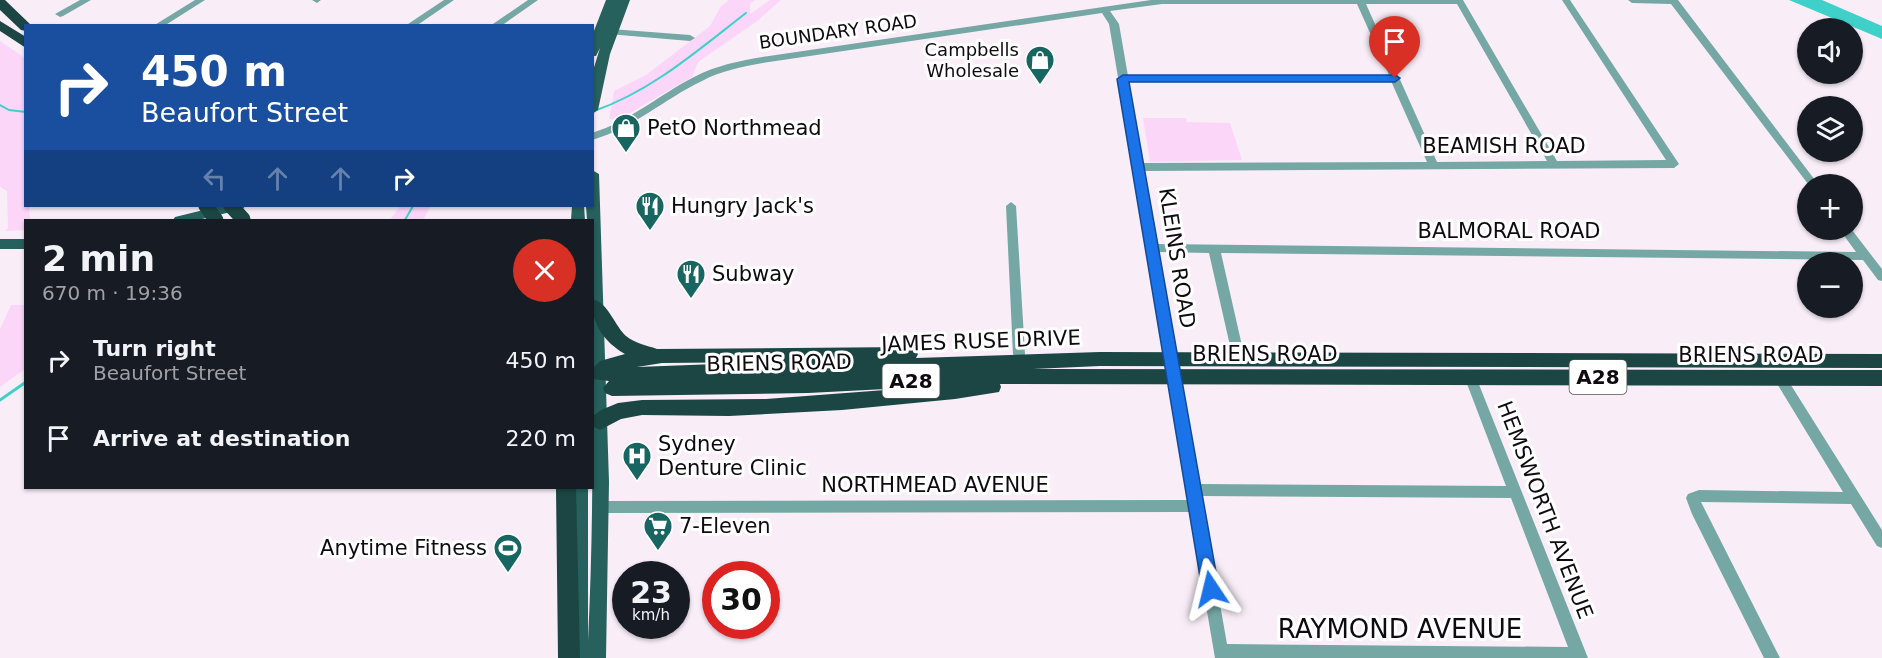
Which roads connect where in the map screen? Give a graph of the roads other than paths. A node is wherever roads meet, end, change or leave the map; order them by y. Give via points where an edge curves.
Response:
1 (87, 0) edge
2 (180, 0) edge
3 (450, 0) edge
4 (534, 0) edge
5 (603, 0) edge
6 (618, 0) edge
7 (1360, 0) edge
8 (1459, 0) edge
9 (1566, 0) edge
10 (1632, 0) edge
11 (1673, 0) edge
12 (1162, 1) edge
13 (196, 2) edge
14 (0, 3) edge
15 (1105, 10) junction
16 (60, 14) dead end
17 (160, 24) edge
18 (412, 24) edge
19 (497, 24) edge
20 (0, 25) edge
21 (24, 25) edge
22 (611, 32) junction
23 (690, 38) dead end
24 (24, 43) edge
25 (594, 49) edge
26 (1395, 78) junction
27 (1123, 79) junction
28 (594, 90) edge
29 (594, 136) edge
30 (1554, 165) junction
31 (1434, 166) junction
32 (1139, 167) junction
33 (1805, 174) edge
34 (1011, 206) dead end
35 (240, 216) edge
36 (195, 219) edge
37 (1853, 240) edge
38 (0, 244) edge
39 (24, 244) edge
40 (1152, 248) junction
41 (1214, 248) junction
42 (1865, 256) junction
43 (594, 263) edge
44 (1882, 278) edge
45 (595, 307) junction
46 (1019, 354) junction
47 (662, 356) junction
48 (1239, 359) junction
49 (1882, 362) edge
50 (1097, 368) junction
51 (1172, 368) junction
52 (1470, 376) junction
53 (1780, 378) junction
54 (1882, 378) edge
55 (599, 386) edge
56 (647, 408) junction
57 (566, 489) edge
58 (580, 489) edge
59 (1194, 490) junction
60 (1515, 492) junction
61 (1854, 498) junction
62 (1197, 506) junction
63 (601, 507) junction
64 (1882, 542) edge
65 (1222, 655) edge
66 (1579, 656) edge
67 (569, 658) edge
68 (579, 658) edge
69 (597, 658) edge
70 (1772, 658) edge

1 - 16 street
2 - 13 street
3 - 18 street
4 - 19 street
5 - 6 street
6 - 22 main road
6 - 25 main road
7 - 8 street, BOUNDARY ROAD
7 - 12 street, BOUNDARY ROAD
7 - 26 street
8 - 30 street
9 - 30 street, BEAMISH ROAD via 1674,164
10 - 11 street
11 - 33 street
12 - 15 street, BOUNDARY ROAD
13 - 17 street
14 - 21 highway
15 - 27 street, KLEINS ROAD via 1114,24
15 - 29 street, BOUNDARY ROAD via 720,69 615,129
20 - 24 highway
22 - 23 street
22 - 28 main road
26 - 27 street
26 - 31 street
27 - 32 street, KLEINS ROAD
30 - 31 street, BEAMISH ROAD
31 - 32 street, BEAMISH ROAD
32 - 40 street, KLEINS ROAD
34 - 46 street
35 - 36 main road
37 - 42 street
38 - 39 main road
40 - 41 street, BALMORAL ROAD
40 - 51 street, KLEINS ROAD
41 - 42 street, BALMORAL ROAD
41 - 48 street
42 - 44 street
43 - 45 main road
45 - 47 highway via 623,344 635,351
45 - 55 main road
46 - 47 highway
46 - 50 highway
47 - 55 highway via 607,366
48 - 49 highway, BRIENS ROAD / A28
48 - 51 highway, BRIENS ROAD / A28
50 - 51 highway, BRIENS ROAD / A28
50 - 55 highway, BRIENS ROAD / A28 via 808,385
50 - 56 highway via 932,395
51 - 52 highway, BRIENS ROAD / A28
51 - 59 street, KLEINS ROAD
52 - 53 highway, BRIENS ROAD / A28
52 - 60 street, HEMSWORTH AVENUE
53 - 54 highway, BRIENS ROAD / A28
53 - 61 street
55 - 56 highway via 606,396
55 - 56 highway via 610,412
55 - 63 main road
57 - 67 highway
58 - 68 main road
59 - 60 street
59 - 62 street, KLEINS ROAD
60 - 66 street, HEMSWORTH AVENUE
61 - 64 street
61 - 70 street via 1693,498
62 - 63 street, NORTHMEAD AVENUE
62 - 65 street, KLEINS ROAD
63 - 69 main road
65 - 66 street, RAYMOND AVENUE

